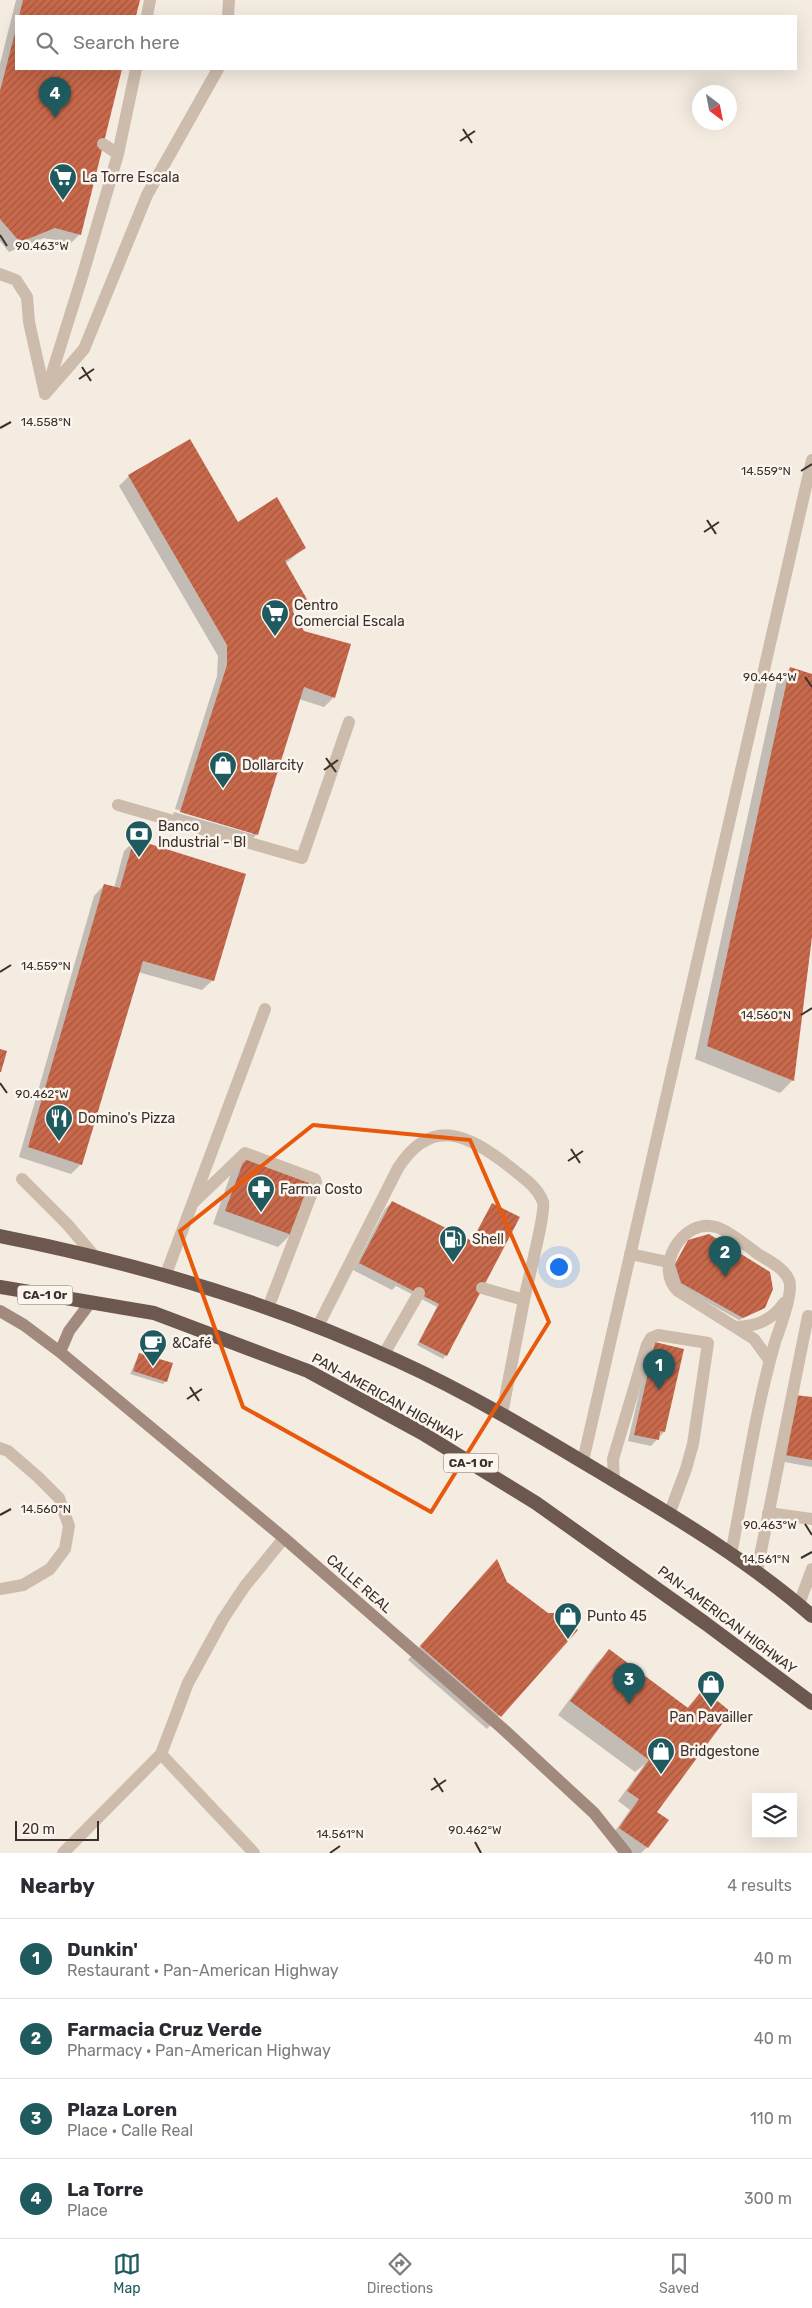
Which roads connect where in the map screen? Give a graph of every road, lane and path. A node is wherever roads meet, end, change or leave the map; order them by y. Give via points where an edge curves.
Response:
1 (150, 0) edge
2 (229, 0) edge
3 (147, 15) edge
4 (228, 15) edge
5 (136, 70) edge
6 (217, 70) edge
7 (103, 144) dead end
8 (118, 154) junction
9 (0, 274) edge
10 (45, 394) junction
11 (812, 460) edge
12 (349, 722) dead end
13 (118, 805) dead end
14 (265, 1009) dead end
15 (22, 1179) dead end
16 (193, 1203) junction
17 (0, 1236) edge
18 (630, 1254) junction
19 (96, 1258) junction
20 (668, 1262) junction
21 (166, 1274) junction
22 (0, 1287) edge
23 (482, 1288) dead end
24 (419, 1293) dead end
25 (788, 1297) junction
26 (524, 1300) junction
27 (90, 1302) junction
28 (268, 1308) junction
29 (0, 1311) edge
30 (812, 1317) edge
31 (318, 1326) junction
32 (735, 1327) junction
33 (60, 1352) junction
34 (384, 1354) junction
35 (770, 1361) junction
36 (502, 1414) junction
37 (0, 1448) edge
38 (583, 1461) junction
39 (614, 1480) junction
40 (670, 1512) junction
41 (768, 1513) junction
42 (812, 1519) edge
43 (284, 1538) junction
44 (732, 1554) junction
45 (812, 1569) edge
46 (756, 1571) junction
47 (0, 1589) edge
48 (799, 1604) junction
49 (812, 1615) edge
50 (812, 1703) edge
51 (162, 1754) junction
52 (64, 1853) edge
53 (254, 1853) edge
54 (626, 1853) edge

1 - 3 street
2 - 4 street
5 - 8 street
6 - 10 street via 147,195 84,349
7 - 8 street
8 - 10 street
9 - 10 street via 16,280 27,297
11 - 18 street
12 - 13 street via 302,858
14 - 16 street
15 - 19 street
16 - 21 street
16 - 28 street via 245,1153 315,1179
17 - 19 highway
18 - 20 street
18 - 38 street
19 - 21 highway
20 - 25 street via 676,1245 690,1231 704,1226 717,1227 782,1269 790,1282
20 - 32 street via 671,1285
21 - 28 highway
22 - 27 highway, PAN-AMERICAN HIGHWAY / CA-1 Or
23 - 26 street
24 - 34 street
25 - 32 street via 766,1322
25 - 35 street
26 - 31 street via 544,1204 536,1189 488,1149 469,1139 442,1136 430,1138 409,1151
26 - 36 street
27 - 33 main road via 69,1331
27 - 50 highway, PAN-AMERICAN HIGHWAY / CA-1 Or via 154,1313 308,1371 422,1433 536,1503
28 - 31 highway
29 - 33 main road, CALLE REAL
30 - 41 street via 808,1316
31 - 34 highway
32 - 35 street via 754,1339
33 - 43 main road, CALLE REAL
34 - 36 highway
35 - 44 street
36 - 38 highway
37 - 47 street via 38,1476 59,1498 69,1526 65,1549 50,1569 23,1585
38 - 39 highway
39 - 40 highway
39 - 40 street via 614,1459 651,1338 658,1335 708,1342 693,1444
40 - 44 highway
41 - 42 street
41 - 46 street
43 - 51 street via 223,1619 188,1683
43 - 54 main road, CALLE REAL via 502,1728 594,1813
44 - 46 highway
45 - 48 street
46 - 48 highway
48 - 49 highway
51 - 52 street
51 - 53 street

